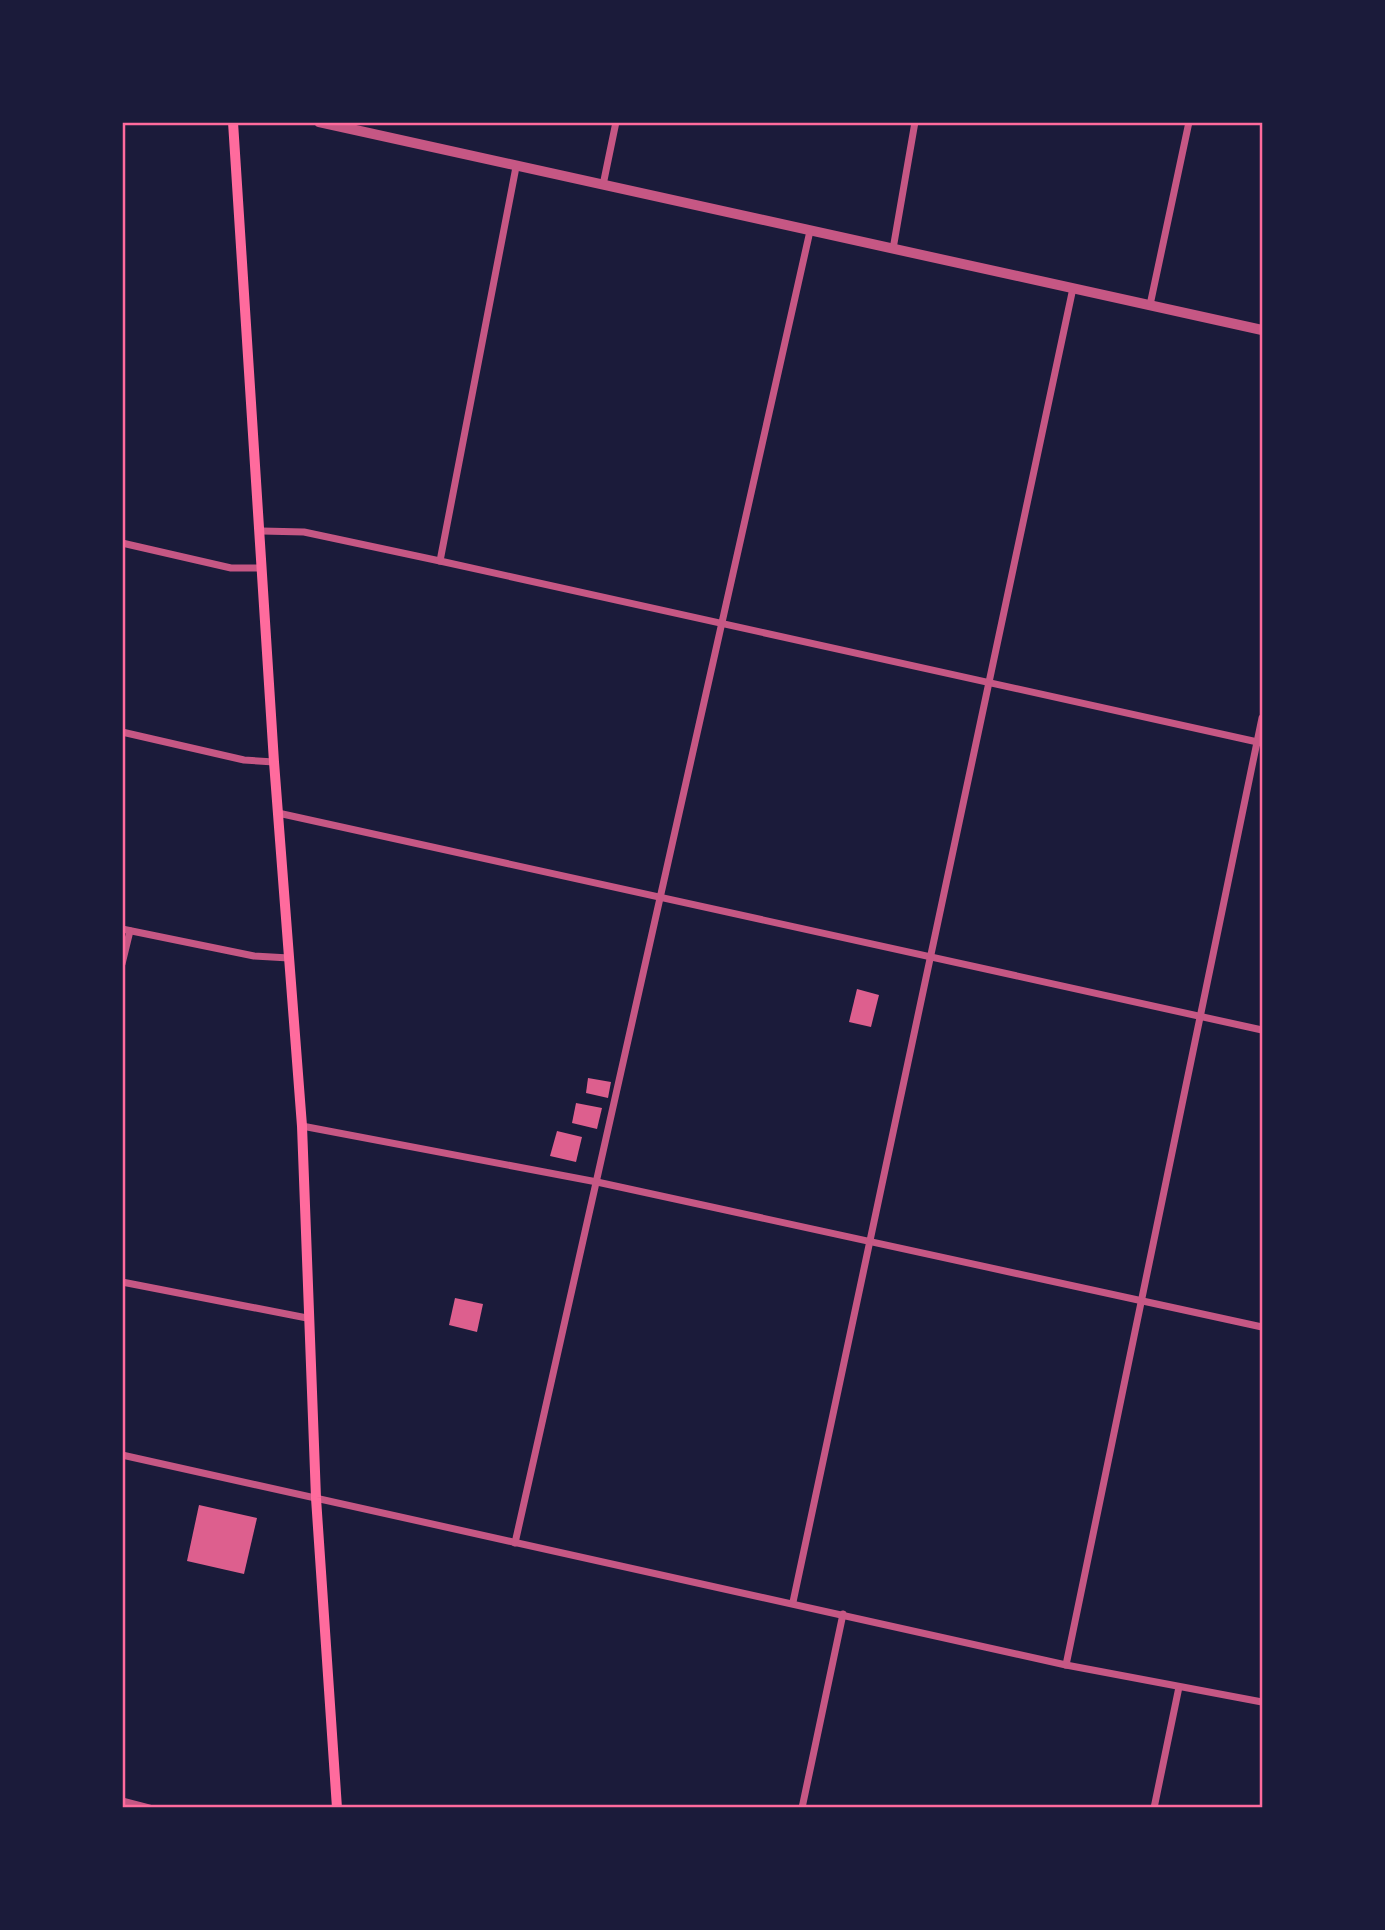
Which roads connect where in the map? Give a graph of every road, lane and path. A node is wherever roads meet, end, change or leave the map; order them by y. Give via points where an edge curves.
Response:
1 (233, 122) edge
2 (319, 122) edge
3 (616, 122) edge
4 (915, 122) edge
5 (1189, 122) edge
6 (325, 123) edge
7 (516, 167) junction
8 (603, 185) junction
9 (810, 231) junction
10 (893, 249) junction
11 (1073, 288) junction
12 (1150, 305) junction
13 (1262, 330) edge
14 (262, 531) junction
15 (122, 543) edge
16 (440, 561) junction
17 (262, 568) junction
18 (720, 620) junction
19 (989, 681) junction
20 (1262, 718) edge
21 (122, 732) edge
22 (1260, 742) edge
23 (274, 762) junction
24 (278, 813) junction
25 (660, 898) junction
26 (126, 930) edge
27 (929, 957) junction
28 (289, 958) junction
29 (122, 964) edge
30 (1201, 1017) junction
31 (1262, 1030) edge
32 (302, 1125) junction
33 (597, 1182) junction
34 (872, 1242) junction
35 (122, 1282) edge
36 (1139, 1302) junction
37 (307, 1318) junction
38 (1262, 1326) edge
39 (122, 1455) edge
40 (316, 1498) junction
41 (515, 1543) junction
42 (793, 1602) junction
43 (843, 1614) junction
44 (1066, 1665) junction
45 (1178, 1687) junction
46 (1262, 1702) edge
47 (122, 1801) edge
48 (149, 1808) edge
49 (337, 1808) edge
50 (802, 1808) edge
51 (1154, 1808) edge

1 - 14 main road
2 - 6 street
3 - 8 street
4 - 10 street
5 - 12 street
6 - 7 street
7 - 8 street
7 - 16 street
8 - 9 street
9 - 10 street
9 - 18 street
10 - 11 street
11 - 12 street
11 - 19 street
12 - 13 street
14 - 16 street via 304,532
14 - 17 main road
15 - 17 street via 231,568
16 - 18 street
17 - 23 main road
18 - 19 street
18 - 25 street
19 - 22 street
19 - 27 street
20 - 22 street
21 - 23 street via 244,761
22 - 30 street
23 - 24 main road
24 - 25 street
24 - 28 main road
25 - 27 street
25 - 33 street
26 - 28 street via 254,957
26 - 29 street
27 - 30 street
27 - 34 street
28 - 32 main road
30 - 31 street
30 - 36 street
32 - 33 street
32 - 37 main road
33 - 34 street
33 - 41 street
34 - 36 street
34 - 42 street
35 - 37 street
36 - 38 street
36 - 44 street
37 - 40 main road
39 - 40 street
40 - 41 street
40 - 49 main road
41 - 42 street
42 - 43 street
43 - 44 street
43 - 50 street
44 - 45 street
45 - 46 street
45 - 51 street
47 - 48 street

